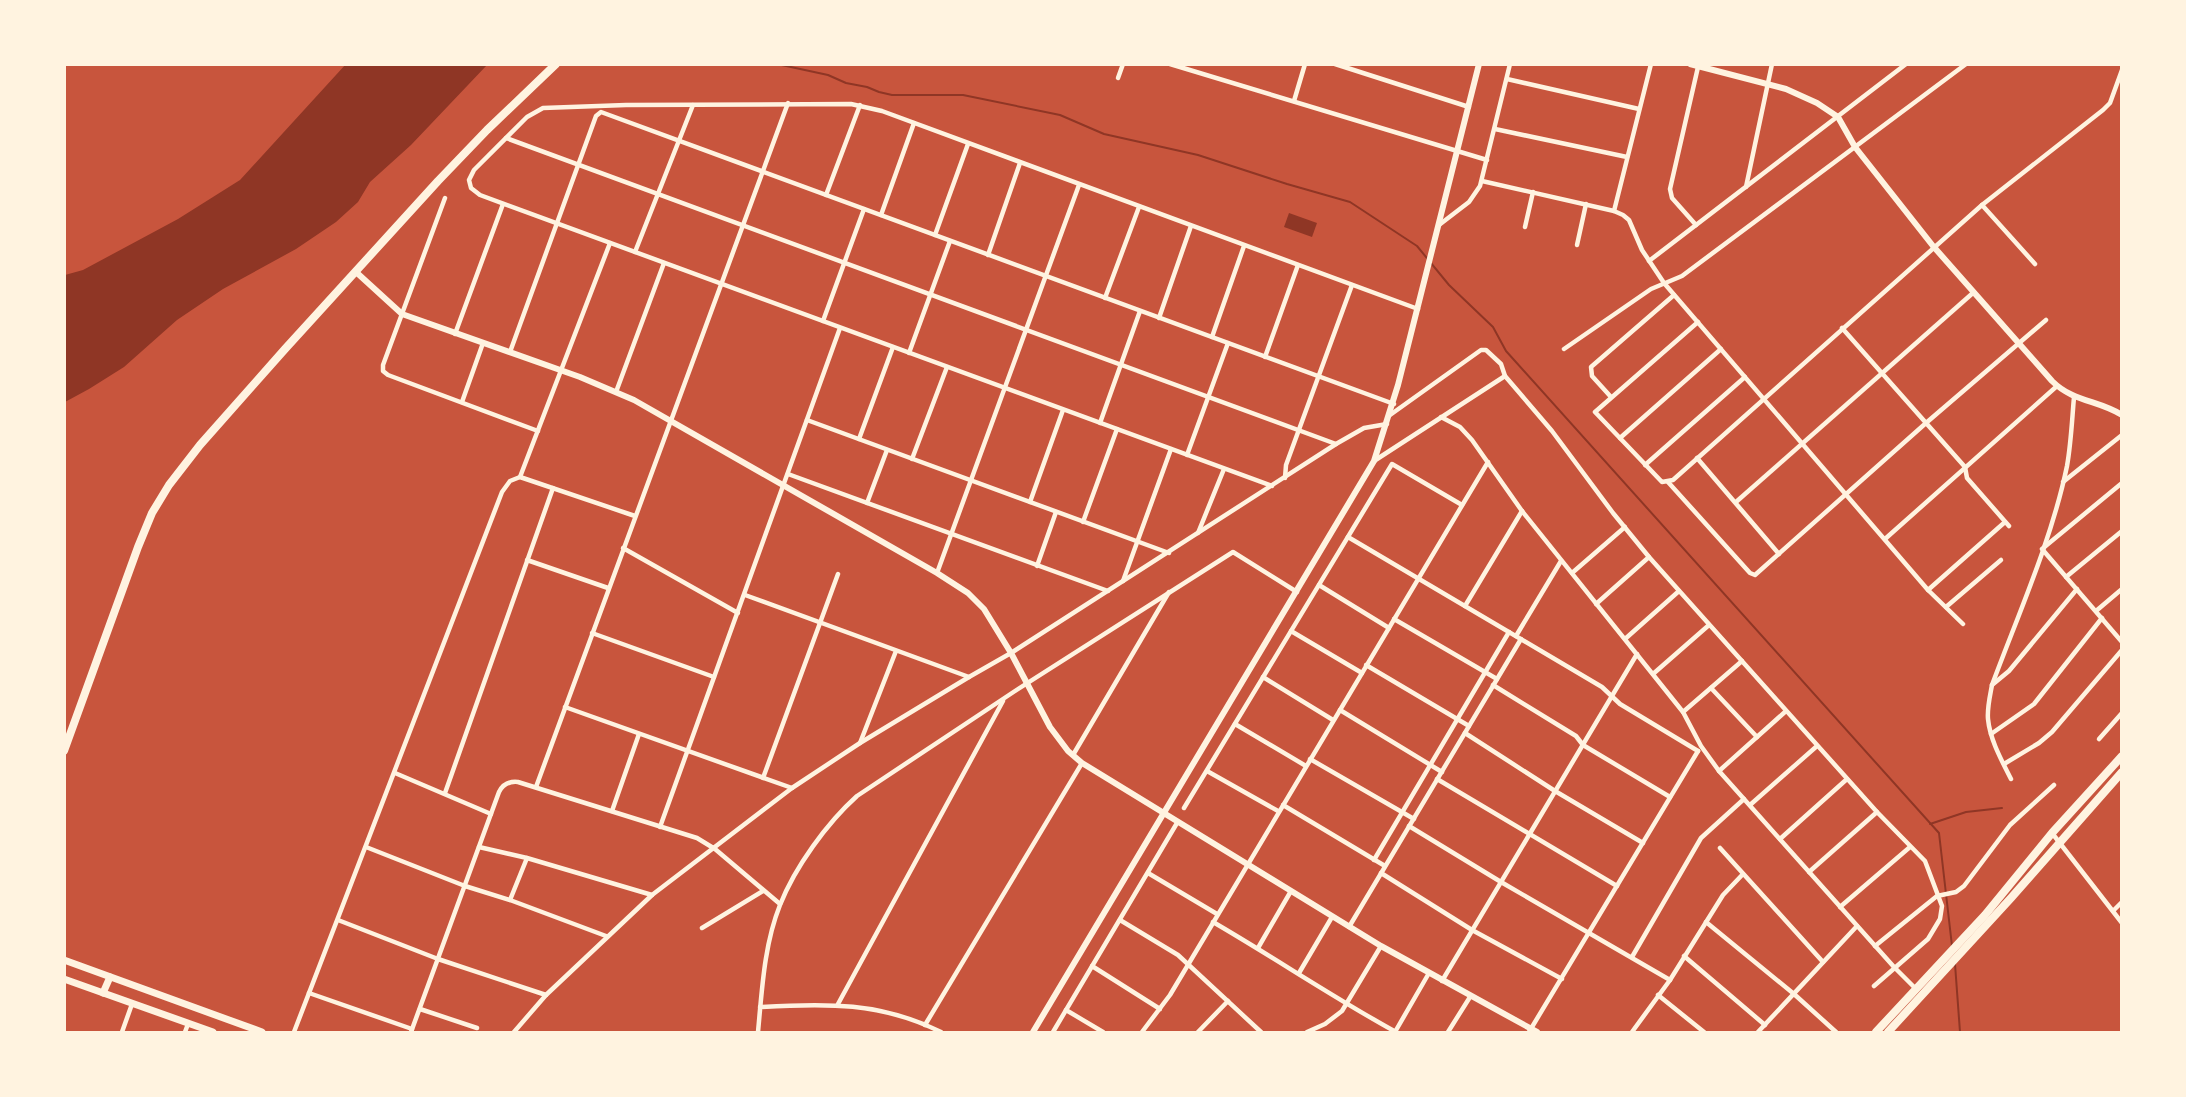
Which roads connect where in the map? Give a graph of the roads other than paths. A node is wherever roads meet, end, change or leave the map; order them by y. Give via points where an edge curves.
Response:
1 (556, 64) edge
2 (1123, 64) edge
3 (1170, 64) edge
4 (1305, 64) edge
5 (1335, 64) edge
6 (1510, 64) edge
7 (1651, 64) edge
8 (1690, 64) edge
9 (1772, 64) edge
10 (1906, 64) edge
11 (1966, 64) edge
12 (1479, 65) edge
13 (1698, 66) junction
14 (2121, 70) edge
15 (1118, 78) dead end
16 (1507, 79) junction
17 (1768, 84) junction
18 (1294, 101) junction
19 (788, 103) junction
20 (693, 105) junction
21 (860, 105) junction
22 (1469, 107) junction
23 (1639, 109) junction
24 (1838, 117) junction
25 (914, 123) junction
26 (1495, 129) junction
27 (506, 138) junction
28 (678, 140) junction
29 (968, 144) junction
30 (1855, 147) junction
31 (1458, 151) junction
32 (1627, 157) junction
33 (1487, 160) junction
34 (1020, 163) junction
35 (578, 164) junction
36 (763, 172) junction
37 (1482, 181) junction
38 (1079, 185) junction
39 (1746, 187) junction
40 (1533, 192) junction
41 (658, 194) junction
42 (826, 195) junction
43 (445, 198) dead end
44 (503, 204) junction
45 (1586, 204) junction
46 (1982, 205) junction
47 (1139, 207) junction
48 (864, 209) junction
49 (1614, 211) junction
50 (881, 216) junction
51 (556, 223) junction
52 (743, 225) junction
53 (1439, 225) junction
54 (1696, 225) junction
55 (1191, 226) junction
56 (1525, 227) dead end
57 (935, 236) junction
58 (950, 241) junction
59 (610, 243) junction
60 (1577, 245) dead end
61 (1244, 246) junction
62 (1933, 246) junction
63 (635, 252) junction
64 (988, 255) junction
65 (1649, 261) junction
66 (664, 263) junction
67 (845, 263) junction
68 (2035, 264) dead end
69 (1298, 266) junction
70 (356, 272) junction
71 (1046, 277) junction
72 (1664, 283) junction
73 (721, 284) junction
74 (1352, 285) junction
75 (1974, 292) junction
76 (931, 295) junction
77 (1674, 295) junction
78 (1105, 298) junction
79 (1418, 309) junction
80 (1140, 311) junction
81 (402, 314) junction
82 (1159, 318) junction
83 (2046, 320) dead end
84 (823, 321) junction
85 (1698, 322) junction
86 (840, 328) junction
87 (1842, 328) junction
88 (1026, 330) junction
89 (455, 333) junction
90 (1212, 337) junction
91 (2020, 342) junction
92 (483, 343) junction
93 (1228, 343) junction
94 (893, 347) junction
95 (1564, 349) dead end
96 (1721, 349) junction
97 (510, 352) junction
98 (909, 353) junction
99 (1265, 357) junction
100 (1121, 365) junction
101 (947, 367) junction
102 (562, 370) junction
103 (1882, 373) junction
104 (1318, 376) junction
105 (1505, 376) junction
106 (1745, 377) junction
107 (2057, 386) junction
108 (1005, 388) junction
109 (616, 392) junction
110 (1208, 397) junction
111 (1611, 398) junction
112 (2074, 398) junction
113 (1763, 399) junction
114 (462, 402) junction
115 (1394, 404) junction
116 (1064, 410) junction
117 (1390, 415) junction
118 (2121, 415) edge
119 (1441, 417) junction
120 (670, 419) junction
121 (807, 420) junction
122 (1100, 423) junction
123 (1926, 423) junction
124 (1387, 424) junction
125 (1117, 429) junction
126 (1298, 430) junction
127 (538, 431) junction
128 (2121, 435) edge
129 (1620, 438) junction
130 (859, 439) junction
131 (1336, 444) junction
132 (1802, 444) junction
133 (1171, 449) junction
134 (887, 450) junction
135 (1187, 455) junction
136 (1697, 458) junction
137 (912, 459) junction
138 (1374, 461) junction
139 (1488, 462) junction
140 (1645, 465) junction
141 (1965, 467) junction
142 (1224, 469) junction
143 (788, 474) junction
144 (520, 477) junction
145 (1285, 478) junction
146 (971, 481) junction
147 (1666, 482) junction
148 (2063, 482) junction
149 (2121, 483) edge
150 (784, 486) junction
151 (1272, 486) junction
152 (553, 488) junction
153 (1846, 494) junction
154 (1030, 502) junction
155 (1736, 502) junction
156 (867, 503) junction
157 (1462, 505) junction
158 (1522, 511) junction
159 (1056, 512) junction
160 (635, 516) junction
161 (1083, 522) junction
162 (1625, 527) junction
163 (2121, 531) edge
164 (1198, 533) junction
165 (951, 534) junction
166 (1348, 537) junction
167 (1885, 539) junction
168 (1137, 542) junction
169 (623, 548) junction
170 (2042, 549) junction
171 (1169, 553) junction
172 (1779, 554) junction
173 (1649, 557) junction
174 (527, 560) junction
175 (2001, 560) dead end
176 (1561, 561) junction
177 (1037, 566) junction
178 (937, 573) junction
179 (1572, 573) junction
180 (838, 574) dead end
181 (2066, 577) junction
182 (1418, 578) junction
183 (1123, 581) junction
184 (1319, 585) junction
185 (609, 588) junction
186 (2077, 589) junction
187 (1928, 590) junction
188 (2121, 590) edge
189 (1108, 591) junction
190 (1679, 591) junction
191 (1170, 592) junction
192 (1297, 592) junction
193 (745, 595) junction
194 (1596, 604) junction
195 (1465, 606) junction
196 (1946, 608) junction
197 (2096, 611) junction
198 (738, 613) junction
199 (2102, 618) junction
200 (1394, 619) junction
201 (820, 623) junction
202 (1963, 624) dead end
203 (1709, 625) junction
204 (1389, 628) junction
205 (1291, 631) junction
206 (1509, 632) junction
207 (592, 633) junction
208 (1519, 637) junction
209 (1625, 639) junction
210 (2121, 642) edge
211 (2121, 650) edge
212 (896, 651) junction
213 (1011, 653) junction
214 (1637, 654) junction
215 (1742, 661) junction
216 (1366, 665) junction
217 (1486, 672) junction
218 (1362, 673) junction
219 (1653, 674) junction
220 (714, 677) junction
221 (969, 677) junction
222 (1263, 678) junction
223 (1497, 679) junction
224 (1026, 684) junction
225 (1493, 685) junction
226 (1992, 685) junction
227 (1711, 688) junction
228 (1612, 696) junction
229 (1004, 699) junction
230 (565, 707) junction
231 (1340, 710) junction
232 (1786, 711) junction
233 (1683, 712) junction
234 (2121, 714) edge
235 (1458, 719) junction
236 (1333, 720) junction
237 (1235, 724) junction
238 (1470, 726) junction
239 (1465, 733) junction
240 (639, 734) junction
241 (1991, 734) junction
242 (1757, 737) junction
243 (2099, 739) dead end
244 (860, 743) junction
245 (1583, 745) junction
246 (1701, 746) junction
247 (1817, 746) junction
248 (688, 751) junction
249 (64, 752) edge
250 (1698, 752) junction
251 (1073, 755) junction
252 (2121, 756) edge
253 (1310, 759) junction
254 (1082, 763) junction
255 (2004, 764) junction
256 (1430, 765) junction
257 (1306, 766) junction
258 (1207, 771) junction
259 (1719, 771) junction
260 (1442, 772) junction
261 (2121, 772) edge
262 (395, 773) junction
263 (763, 778) junction
264 (1437, 779) junction
265 (1847, 779) junction
266 (2011, 779) dead end
267 (2054, 785) dead end
268 (536, 787) junction
269 (792, 788) junction
270 (1555, 791) junction
271 (445, 793) junction
272 (1670, 797) junction
273 (1744, 799) junction
274 (1282, 805) junction
275 (1750, 805) junction
276 (1184, 808) dead end
277 (612, 811) junction
278 (1278, 811) junction
279 (1877, 812) junction
280 (1402, 813) junction
281 (491, 814) junction
282 (1164, 815) junction
283 (1414, 819) junction
284 (1178, 822) junction
285 (1409, 826) junction
286 (660, 827) junction
287 (2052, 833) junction
288 (1529, 835) junction
289 (1780, 839) junction
290 (1643, 843) junction
291 (2060, 843) junction
292 (366, 847) junction
293 (479, 847) junction
294 (1910, 847) junction
295 (1720, 848) dead end
296 (715, 849) junction
297 (527, 858) junction
298 (1374, 860) junction
299 (1247, 864) junction
300 (1385, 866) junction
301 (1809, 872) junction
302 (1148, 873) junction
303 (1381, 873) junction
304 (1743, 874) junction
305 (1500, 882) junction
306 (465, 886) junction
307 (1617, 886) junction
308 (763, 891) junction
309 (1291, 891) junction
310 (652, 895) junction
311 (1940, 895) junction
312 (510, 900) junction
313 (2121, 902) edge
314 (780, 904) junction
315 (1840, 907) junction
316 (2113, 911) junction
317 (1217, 915) junction
318 (1332, 917) junction
319 (338, 920) junction
320 (1120, 920) junction
321 (1213, 922) junction
322 (1706, 922) junction
323 (2121, 923) edge
324 (1857, 926) junction
325 (1349, 927) junction
326 (702, 928) dead end
327 (1472, 930) junction
328 (1590, 932) junction
329 (606, 936) junction
330 (1381, 946) junction
331 (1875, 946) junction
332 (1258, 948) junction
333 (1684, 956) junction
334 (1632, 957) junction
335 (438, 958) junction
336 (64, 960) edge
337 (1823, 962) junction
338 (1187, 964) junction
339 (1092, 966) junction
340 (1894, 967) junction
341 (1299, 973) junction
342 (1429, 974) junction
343 (110, 977) junction
344 (64, 979) edge
345 (1562, 979) junction
346 (1670, 980) junction
347 (1442, 981) junction
348 (1874, 986) dead end
349 (1916, 988) junction
350 (103, 993) junction
351 (309, 993) junction
352 (1794, 994) junction
353 (546, 995) junction
354 (1658, 995) junction
355 (1470, 997) junction
356 (1228, 1001) junction
357 (132, 1004) junction
358 (838, 1004) junction
359 (1346, 1005) junction
360 (760, 1007) junction
361 (420, 1009) junction
362 (1066, 1010) junction
363 (1160, 1010) junction
364 (188, 1024) junction
365 (925, 1025) junction
366 (1765, 1025) junction
367 (477, 1028) dead end
368 (411, 1031) edge
369 (122, 1032) edge
370 (185, 1032) edge
371 (212, 1032) edge
372 (262, 1032) edge
373 (294, 1032) edge
374 (514, 1032) edge
375 (758, 1032) edge
376 (941, 1032) edge
377 (1033, 1032) edge
378 (1053, 1032) edge
379 (1103, 1032) edge
380 (1142, 1032) edge
381 (1198, 1032) edge
382 (1261, 1032) edge
383 (1306, 1032) edge
384 (1396, 1032) edge
385 (1448, 1032) edge
386 (1532, 1032) edge
387 (1632, 1032) edge
388 (1704, 1032) edge
389 (1758, 1032) edge
390 (1836, 1032) edge
391 (1876, 1032) edge
392 (1888, 1032) edge

1 - 70 main road via 462,156
2 - 15 street
3 - 18 street
4 - 18 street
5 - 22 street
6 - 16 street
7 - 23 street
8 - 13 street
9 - 17 street
10 - 24 street
11 - 30 street
12 - 22 street
13 - 17 street
13 - 54 street via 1670,189 1672,198
14 - 46 street via 2110,103 2103,110
16 - 23 street
16 - 26 street
17 - 24 street via 1801,95
17 - 39 street
18 - 31 street
19 - 20 street
19 - 21 street
19 - 36 street
20 - 27 street via 543,108 532,113
20 - 28 street
21 - 25 street
21 - 42 street
22 - 31 street
23 - 32 street
24 - 30 street
24 - 39 street
25 - 29 street
25 - 50 street
26 - 32 street
26 - 33 street
27 - 35 street
27 - 44 street via 472,173 470,184 477,194
28 - 35 street via 599,113
28 - 36 street
28 - 41 street
29 - 34 street
29 - 57 street
30 - 62 street
30 - 72 street via 1682,276
31 - 33 street
31 - 53 street
32 - 49 street
33 - 37 street
34 - 38 street
34 - 64 street
35 - 41 street
35 - 51 street
36 - 42 street
36 - 52 street
37 - 40 street
37 - 53 street via 1469,202
38 - 47 street
38 - 71 street
39 - 54 street
40 - 45 street
40 - 56 street
41 - 52 street
41 - 63 street
42 - 48 street
43 - 81 street
44 - 51 street
44 - 89 street
45 - 49 street
45 - 60 street
46 - 62 street
46 - 68 street
47 - 55 street
47 - 78 street
48 - 50 street
48 - 67 street
49 - 65 street via 1629,220
50 - 57 street
51 - 59 street
51 - 97 street
52 - 67 street
52 - 73 street
53 - 79 street
54 - 65 street
55 - 61 street
55 - 82 street
57 - 58 street
58 - 64 street
58 - 76 street
59 - 63 street
59 - 102 street
61 - 69 street
61 - 90 street
62 - 75 street
62 - 87 street
63 - 66 street
64 - 71 street
65 - 72 street
66 - 73 street
66 - 109 street
67 - 76 street
67 - 84 street
69 - 74 street
69 - 99 street
70 - 81 street
70 - 249 main road via 200,445 160,499 138,547
71 - 78 street
71 - 88 street
72 - 77 street
72 - 95 street
73 - 84 street
73 - 120 street
74 - 79 street
74 - 104 street
75 - 91 street
75 - 103 street
76 - 88 street
76 - 98 street
77 - 85 street
77 - 111 street via 1591,367 1592,376
78 - 80 street
79 - 115 street
80 - 82 street
80 - 100 street
81 - 89 street
81 - 114 street via 383,371
82 - 90 street
83 - 91 street
84 - 86 street
85 - 96 street
85 - 111 street
86 - 94 street
86 - 121 street
87 - 103 street
87 - 113 street
88 - 100 street
88 - 108 street
89 - 92 street
90 - 93 street
91 - 107 street
91 - 123 street
92 - 97 street
92 - 114 street
93 - 99 street
93 - 110 street
94 - 98 street
94 - 130 street
96 - 106 street
96 - 129 street
97 - 102 street
98 - 101 street
99 - 104 street
100 - 110 street
100 - 122 street
101 - 108 street
101 - 137 street
102 - 109 street
102 - 127 street
103 - 123 street
103 - 132 street
104 - 115 street
104 - 126 street
105 - 117 street via 1501,364 1481,350
105 - 119 street
105 - 162 street
106 - 113 street
106 - 140 street
107 - 112 street
107 - 141 street
108 - 116 street
108 - 146 street
109 - 120 street
110 - 126 street
110 - 135 street
111 - 129 street via 1595,412
112 - 118 street
112 - 148 street
113 - 132 street
113 - 136 street
114 - 127 street
115 - 117 street
116 - 122 street
116 - 154 street
117 - 124 street
119 - 138 street
119 - 139 street via 1466,434
120 - 150 street
120 - 160 street
121 - 130 street
121 - 143 street
122 - 125 street
123 - 141 street
123 - 153 street
124 - 131 street via 1364,428
124 - 138 street
125 - 133 street
125 - 161 street
126 - 131 street
126 - 145 street
127 - 144 street
128 - 148 street
129 - 140 street
130 - 134 street
131 - 145 street
132 - 153 street
132 - 155 street
133 - 135 street
133 - 168 street
134 - 137 street
134 - 156 street
135 - 142 street
136 - 147 street
136 - 155 street
137 - 146 street
138 - 192 street
139 - 157 street
139 - 158 street
140 - 147 street
141 - 167 street
141 - 187 street via 1966,478 2007,524
142 - 151 street
142 - 164 street
143 - 150 street
143 - 156 street
144 - 152 street
144 - 262 street via 510,481 502,492
145 - 151 street
146 - 154 street
146 - 165 street
147 - 172 street via 1750,573 1755,575
148 - 170 street
149 - 170 street
150 - 178 street
150 - 193 street
151 - 164 street
152 - 160 street
152 - 174 street
153 - 167 street
153 - 172 street
154 - 159 street
155 - 172 street
156 - 165 street
157 - 166 street via 1392,464
157 - 182 street
158 - 176 street
158 - 195 street
159 - 161 street
159 - 177 street
160 - 169 street
161 - 168 street
162 - 173 street
162 - 179 street
163 - 181 street
164 - 171 street
165 - 177 street
165 - 178 street
166 - 182 street
166 - 184 street
167 - 187 street
168 - 171 street
168 - 183 street
169 - 185 street
169 - 198 street
170 - 181 street
170 - 226 street
171 - 183 street
173 - 190 street
173 - 194 street
174 - 185 street
174 - 271 street
175 - 196 street
176 - 179 street
176 - 208 street
177 - 189 street
178 - 213 street via 976,600
179 - 194 street
180 - 201 street
181 - 186 street
182 - 195 street
182 - 200 street
183 - 189 street
184 - 204 street
184 - 205 street
185 - 207 street
186 - 197 street
186 - 226 street via 2009,671
187 - 196 street
188 - 197 street
189 - 213 street
190 - 203 street
190 - 209 street
191 - 192 street via 1233,552
191 - 224 street
191 - 251 street
192 - 282 street
193 - 198 street
193 - 201 street
194 - 209 street
195 - 206 street
196 - 202 street
197 - 199 street
198 - 220 street
199 - 210 street
199 - 241 street via 2034,704
200 - 204 street
200 - 217 street
201 - 212 street
201 - 263 street
203 - 215 street
203 - 219 street
204 - 216 street
205 - 218 street
205 - 222 street
206 - 208 street
206 - 217 street
207 - 220 street
207 - 230 street
208 - 223 street
208 - 228 street
209 - 214 street
211 - 255 street via 2052,732
212 - 221 street
212 - 244 street
213 - 221 street
213 - 224 street
214 - 219 street
214 - 228 street
215 - 227 street
215 - 232 street
216 - 218 street
216 - 235 street
217 - 223 street
217 - 235 street
218 - 231 street
219 - 233 street
220 - 248 street
221 - 244 street
222 - 236 street
222 - 237 street
223 - 225 street
224 - 229 street
224 - 251 street via 1050,727
225 - 238 street
225 - 245 street via 1576,735
226 - 241 street via 1988,718
227 - 233 street
227 - 242 street
228 - 245 street
228 - 250 street
229 - 314 street via 857,796 809,854
229 - 358 street
230 - 240 street
230 - 268 street
231 - 236 street
231 - 256 street
232 - 242 street
232 - 247 street
233 - 246 street
234 - 243 street
235 - 238 street
235 - 256 street
236 - 253 street
237 - 257 street
237 - 258 street
238 - 239 street
239 - 260 street
239 - 270 street
240 - 248 street
240 - 277 street
241 - 255 street
242 - 259 street
244 - 269 street
245 - 270 street
245 - 272 street
246 - 250 street
246 - 259 street
247 - 265 street
247 - 275 street
248 - 263 street
248 - 286 street
250 - 272 street
251 - 254 street
252 - 287 main road
253 - 257 street
253 - 280 street
254 - 282 street
254 - 365 street
255 - 266 street
256 - 260 street
256 - 280 street
257 - 274 street
258 - 276 street
258 - 278 street
259 - 273 street
260 - 264 street
261 - 291 main road
262 - 271 street
262 - 292 street
263 - 269 street
264 - 283 street
264 - 288 street
265 - 279 street
265 - 289 street
267 - 311 street via 2010,825 1964,886
268 - 277 street
268 - 281 street via 507,783
269 - 296 street
270 - 288 street
270 - 290 street
271 - 281 street
272 - 290 street
273 - 275 street
273 - 334 street via 1701,838
274 - 278 street
274 - 298 street
275 - 289 street
277 - 286 street
278 - 299 street
279 - 294 street
279 - 301 street
280 - 283 street
280 - 298 street
281 - 293 street
282 - 284 street
282 - 377 street
283 - 285 street
284 - 299 street
284 - 302 street
285 - 300 street
285 - 305 street
286 - 296 street via 697,838
287 - 291 street
287 - 349 main road via 1985,915
288 - 305 street
288 - 307 street
289 - 301 street
290 - 307 street
291 - 316 street
291 - 392 main road
292 - 306 street
292 - 319 street
293 - 297 street
293 - 306 street
294 - 311 street via 1925,861
294 - 315 street
295 - 304 street
296 - 308 street
296 - 310 street
297 - 310 street
297 - 312 street
298 - 300 street
299 - 309 street
299 - 317 street
300 - 303 street
301 - 315 street
302 - 317 street
302 - 320 street
303 - 325 street
303 - 327 street
304 - 322 street via 1729,887
304 - 337 street
305 - 327 street
305 - 328 street
306 - 312 street
306 - 335 street
307 - 328 street
308 - 314 street
308 - 326 street
309 - 318 street
309 - 332 street
310 - 329 street
311 - 331 street
311 - 340 street via 1942,912 1935,928 1923,945
312 - 329 street
313 - 316 street
314 - 360 street via 766,957
315 - 324 street
316 - 323 street
317 - 321 street
318 - 325 street
318 - 341 street
319 - 335 street
319 - 351 street
320 - 338 street
320 - 339 street
321 - 332 street
321 - 338 street
322 - 333 street
322 - 352 street
324 - 331 street
324 - 337 street
325 - 330 street
327 - 345 street
327 - 347 street
328 - 334 street
328 - 345 street
329 - 353 street
330 - 342 street
330 - 359 street
331 - 340 street
332 - 341 street
333 - 346 street
333 - 366 street
334 - 346 street
335 - 353 street
335 - 361 street
336 - 343 main road
337 - 352 street
338 - 356 street
338 - 363 street
339 - 362 street
339 - 363 street
340 - 348 street
340 - 349 street
341 - 359 street
342 - 347 street
342 - 384 street
343 - 350 main road
343 - 372 main road
344 - 350 main road
345 - 386 street
346 - 354 street
347 - 355 street
349 - 391 main road
350 - 357 main road
351 - 368 street
351 - 373 street
352 - 366 street
352 - 390 street
353 - 374 street
354 - 387 street
354 - 388 street
355 - 385 street
355 - 386 street
356 - 381 street
356 - 382 street
357 - 364 main road
357 - 369 street
358 - 360 street
358 - 365 street via 873,1009
359 - 383 street via 1335,1018
359 - 384 street
360 - 375 street
361 - 367 street
361 - 368 street
362 - 378 street
362 - 379 street
363 - 380 street
364 - 370 street
364 - 371 main road
365 - 376 street
366 - 389 street

